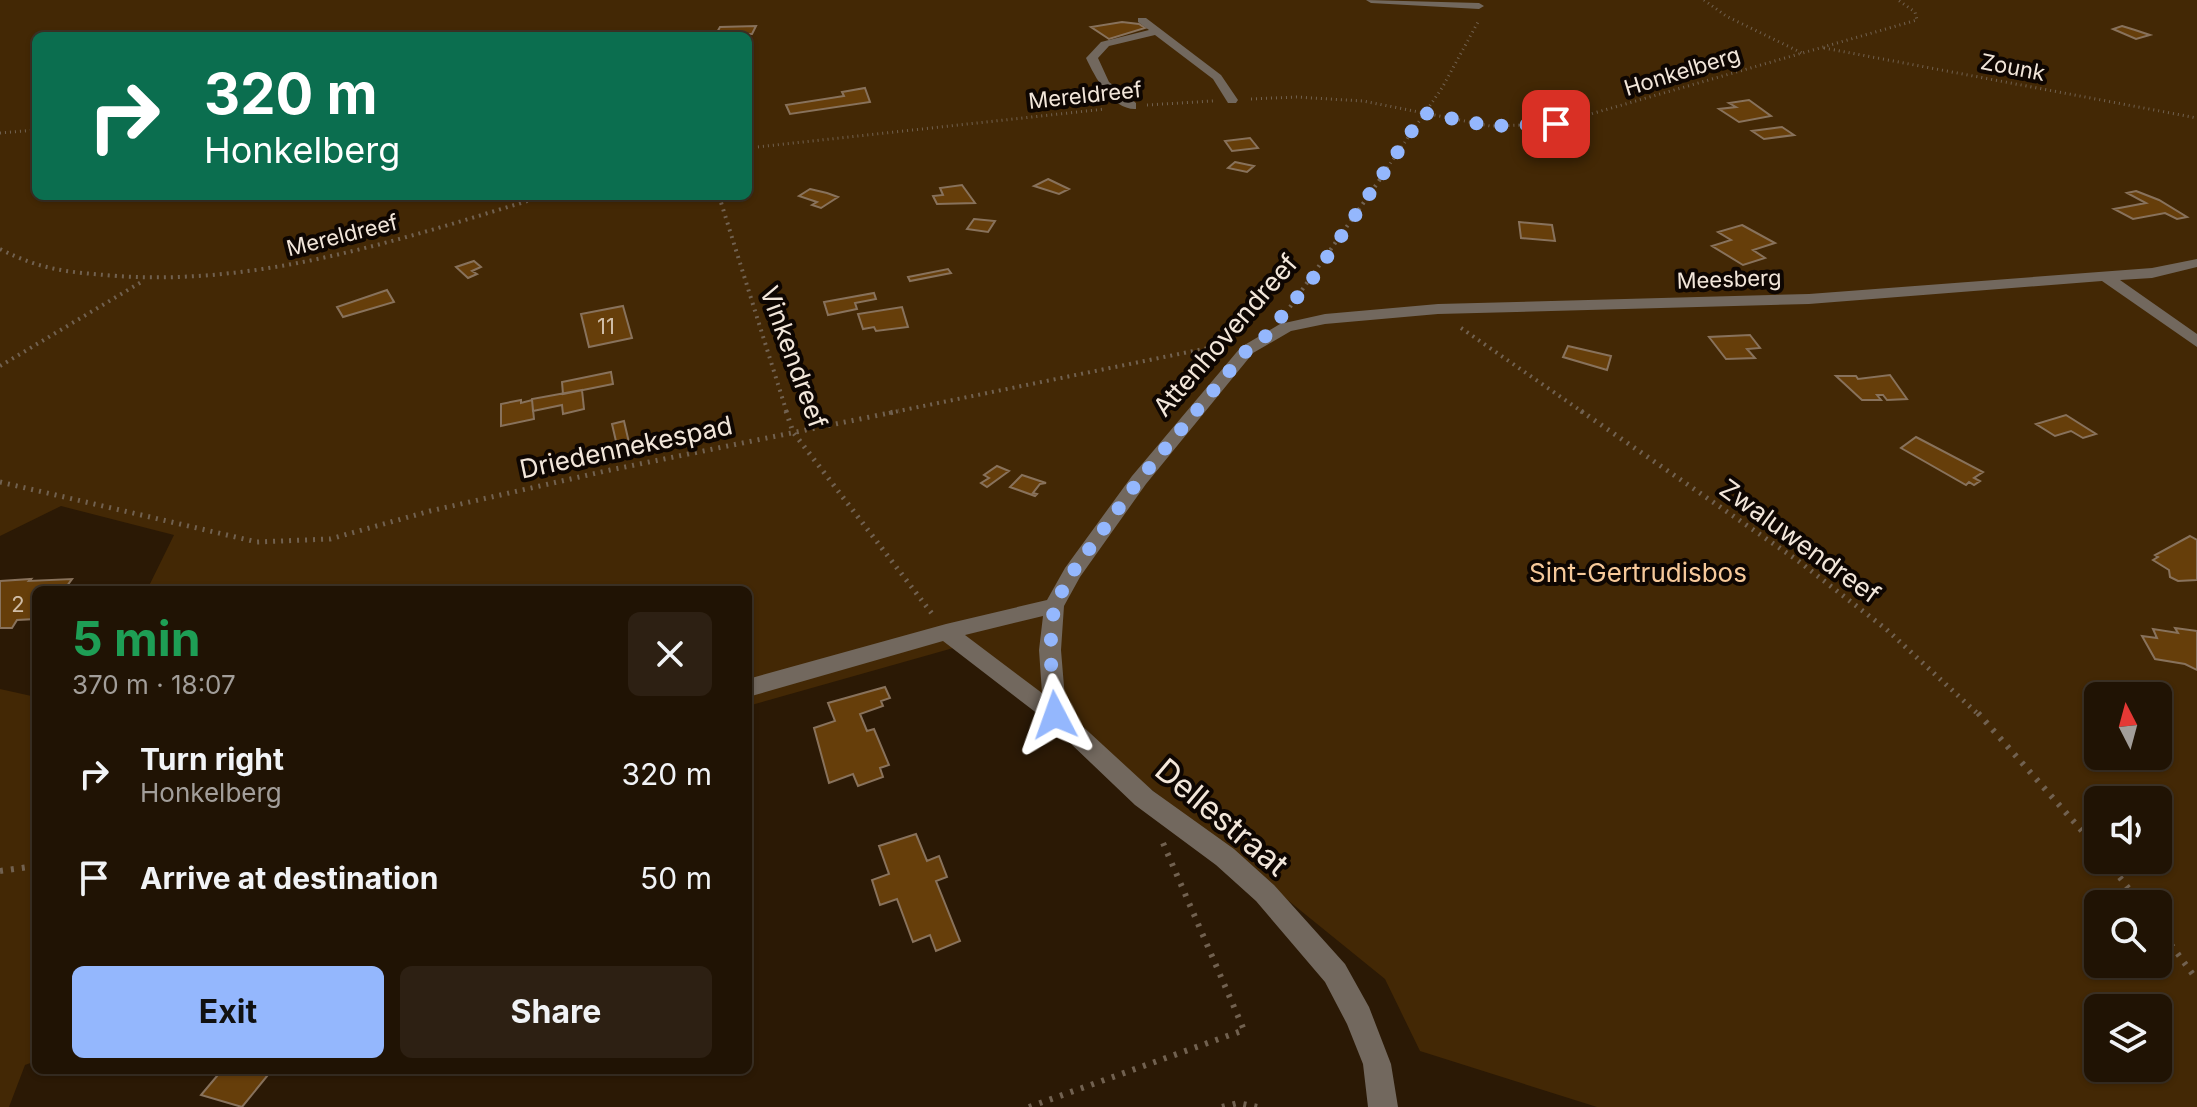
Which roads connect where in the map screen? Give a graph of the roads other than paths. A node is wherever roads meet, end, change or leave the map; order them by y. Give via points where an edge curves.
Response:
1 (1371, 0) edge
2 (1479, 6) road end
3 (1142, 20) dead end
4 (1156, 32) junction
5 (1232, 100) road end
6 (1132, 106) road end
7 (2197, 263) edge
8 (2106, 277) junction
9 (1264, 338) joint
10 (2197, 342) edge
11 (1054, 606) junction
12 (946, 632) junction
13 (752, 687) edge
14 (1055, 715) junction
15 (1383, 1107) edge

1 - 2 street
3 - 4 street
4 - 5 street via 1217,77
4 - 6 street via 1105,44 1092,58 1104,84
7 - 8 street, Meesberg
8 - 9 street, Meesberg via 1809,299 1438,309 1325,319
8 - 10 street
9 - 11 street, Attenhovendreef via 1247,350 1139,480
11 - 12 street
11 - 14 street, Attenhovendreef via 1050,650
12 - 13 street
12 - 14 street, Dellestraat
14 - 15 street, Dellestraat via 1144,798 1265,893 1335,973 1377,1064

